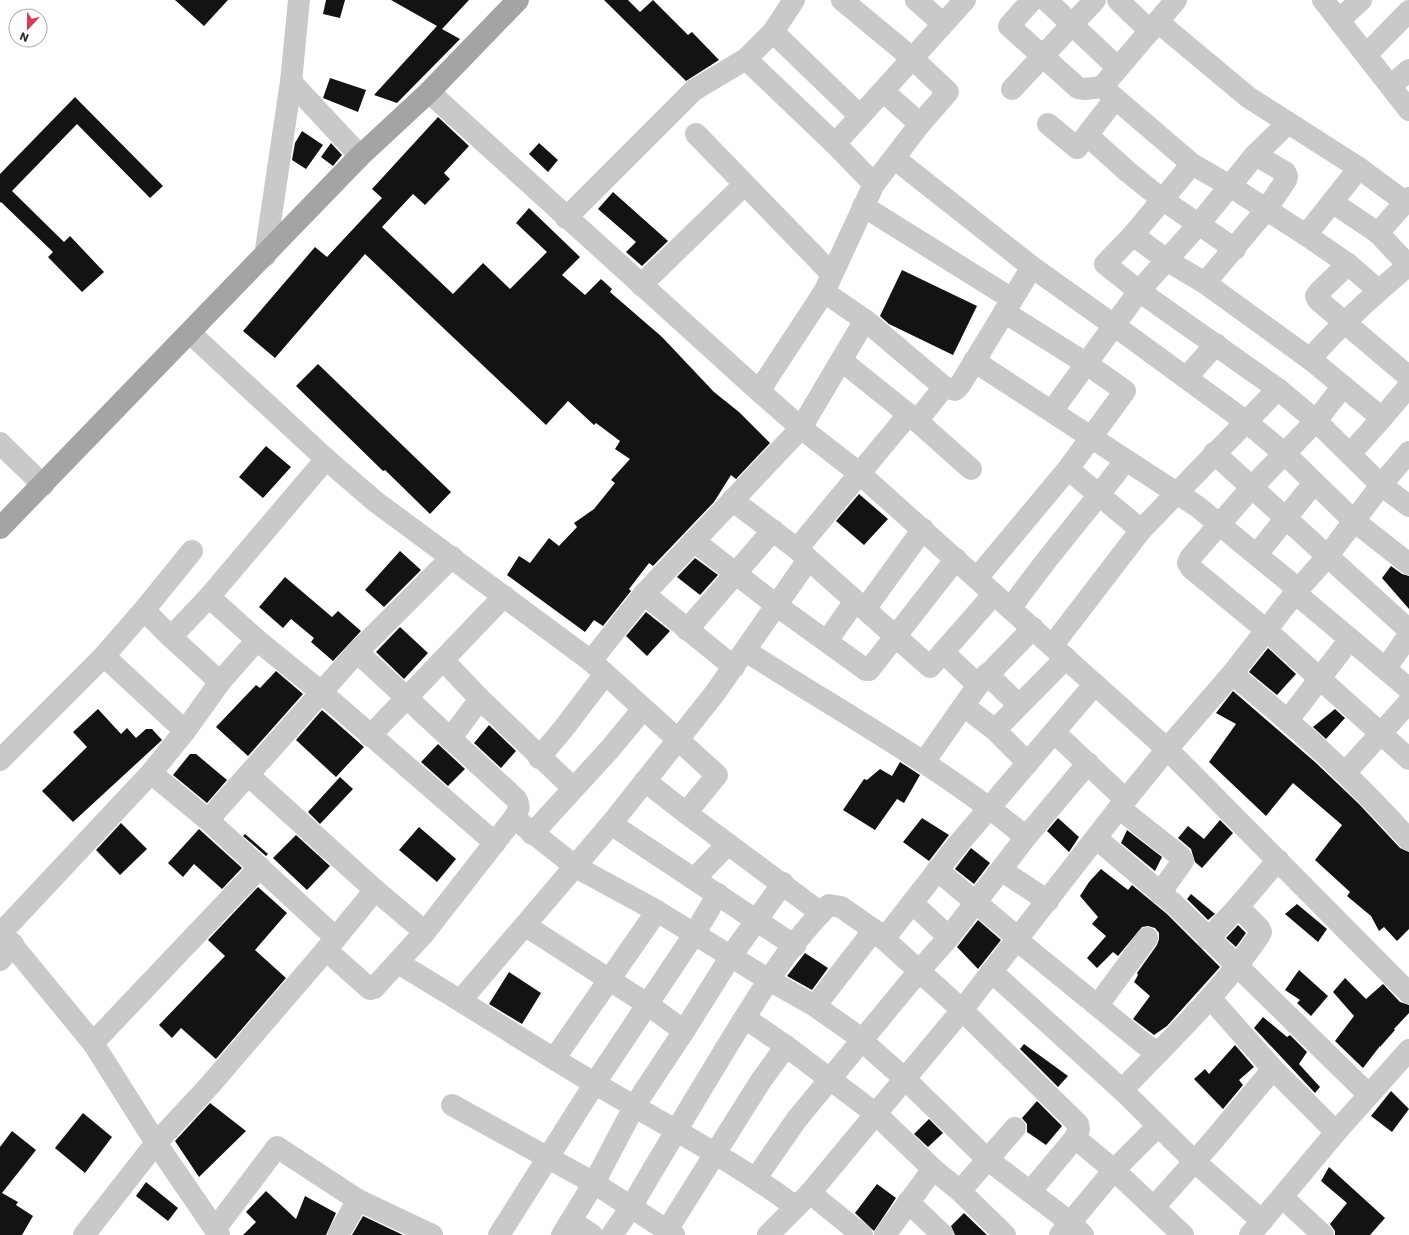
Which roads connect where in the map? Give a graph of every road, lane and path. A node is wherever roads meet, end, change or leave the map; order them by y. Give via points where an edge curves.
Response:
1 (299, 0) edge
2 (518, 0) edge
3 (794, 0) edge
4 (842, 0) edge
5 (916, 0) edge
6 (965, 0) edge
7 (1032, 0) edge
8 (1046, 0) edge
9 (1095, 0) edge
10 (1118, 0) edge
11 (1176, 0) edge
12 (1323, 0) edge
13 (1361, 0) edge
14 (1409, 11) edge
15 (1339, 20) junction
16 (942, 23) junction
17 (1072, 25) junction
18 (1154, 26) junction
19 (773, 32) junction
20 (1367, 54) junction
21 (1043, 56) junction
22 (912, 58) junction
23 (746, 59) junction
24 (1118, 68) junction
25 (1409, 70) edge
26 (291, 82) junction
27 (1390, 86) junction
28 (883, 90) junction
29 (1012, 90) dead end
30 (429, 92) junction
31 (1109, 93) junction
32 (1409, 110) edge
33 (860, 116) junction
34 (1288, 123) junction
35 (920, 124) junction
36 (1048, 124) dead end
37 (696, 134) dead end
38 (1087, 135) junction
39 (835, 144) junction
40 (1255, 155) junction
41 (360, 156) junction
42 (894, 158) junction
43 (1192, 164) junction
44 (1359, 168) junction
45 (874, 184) junction
46 (744, 185) junction
47 (1230, 186) junction
48 (1163, 200) junction
49 (1407, 200) edge
50 (1332, 202) junction
51 (863, 206) junction
52 (1266, 210) junction
53 (566, 218) junction
54 (1199, 224) junction
55 (1378, 233) junction
56 (1133, 235) junction
57 (1306, 235) junction
58 (1235, 249) junction
59 (265, 256) junction
60 (1168, 261) junction
61 (1348, 264) junction
62 (1409, 265) edge
63 (1032, 267) junction
64 (828, 282) junction
65 (1205, 283) junction
66 (641, 285) junction
67 (1378, 290) junction
68 (1140, 291) junction
69 (1008, 305) junction
70 (865, 320) junction
71 (1344, 322) junction
72 (1115, 326) junction
73 (190, 333) junction
74 (1216, 344) junction
75 (1310, 359) junction
76 (842, 361) junction
77 (974, 361) junction
78 (1087, 364) junction
79 (1409, 377) edge
80 (1186, 378) junction
81 (1343, 386) junction
82 (1409, 386) edge
83 (944, 387) junction
84 (1278, 388) junction
85 (759, 391) junction
86 (1052, 411) junction
87 (913, 418) junction
88 (1382, 418) junction
89 (1245, 421) junction
90 (1316, 421) junction
91 (801, 428) junction
92 (1091, 438) junction
93 (0, 443) edge
94 (1409, 452) edge
95 (1214, 453) junction
96 (1284, 454) junction
97 (1350, 454) junction
98 (326, 459) junction
99 (1125, 461) junction
100 (971, 469) dead end
101 (1068, 469) junction
102 (859, 473) junction
103 (1314, 483) junction
104 (43, 485) junction
105 (1381, 485) junction
106 (1252, 487) junction
107 (1177, 494) junction
108 (1099, 496) junction
109 (732, 500) junction
110 (1409, 506) edge
111 (1285, 517) junction
112 (1354, 521) junction
113 (1220, 524) junction
114 (0, 528) edge
115 (923, 529) junction
116 (773, 530) junction
117 (1141, 530) junction
118 (694, 541) junction
119 (192, 551) dead end
120 (1257, 554) junction
121 (802, 555) junction
122 (452, 557) junction
123 (1327, 557) junction
124 (956, 559) junction
125 (1409, 564) edge
126 (735, 573) junction
127 (977, 578) junction
128 (1297, 591) junction
129 (644, 594) junction
130 (994, 594) junction
131 (504, 596) junction
132 (209, 597) junction
133 (776, 605) junction
134 (860, 605) junction
135 (1011, 608) junction
136 (144, 610) junction
137 (1033, 628) junction
138 (687, 630) junction
139 (1266, 630) junction
140 (1409, 630) edge
141 (1409, 635) edge
142 (171, 637) junction
143 (895, 637) junction
144 (1350, 639) junction
145 (258, 640) junction
146 (827, 641) junction
147 (357, 652) junction
148 (943, 652) junction
149 (1059, 652) junction
150 (104, 656) junction
151 (740, 659) junction
152 (444, 660) junction
153 (598, 667) junction
154 (1386, 668) junction
155 (1232, 674) junction
156 (983, 679) junction
157 (1321, 679) junction
158 (220, 682) junction
159 (1095, 684) junction
160 (1409, 688) edge
161 (322, 692) junction
162 (407, 698) junction
163 (480, 699) junction
164 (1409, 702) edge
165 (1018, 705) junction
166 (964, 706) junction
167 (643, 709) junction
168 (1288, 720) junction
169 (995, 730) junction
170 (186, 731) junction
171 (1382, 732) junction
172 (1055, 733) junction
173 (370, 736) junction
174 (450, 739) junction
175 (678, 740) junction
176 (1167, 749) junction
177 (539, 758) junction
178 (1409, 758) edge
179 (0, 760) edge
180 (924, 762) junction
181 (1028, 763) junction
182 (1088, 763) junction
183 (151, 773) junction
184 (1346, 773) junction
185 (248, 775) junction
186 (645, 781) junction
187 (573, 788) junction
188 (1123, 804) junction
189 (990, 807) junction
190 (686, 813) junction
191 (514, 818) junction
192 (208, 820) junction
193 (611, 824) junction
194 (532, 834) junction
195 (1026, 837) junction
196 (1096, 838) junction
197 (1409, 840) edge
198 (494, 843) junction
199 (728, 844) junction
200 (1278, 860) junction
201 (260, 867) junction
202 (576, 867) junction
203 (937, 870) junction
204 (1001, 870) junction
205 (694, 879) junction
206 (783, 883) junction
207 (375, 890) junction
208 (1160, 893) junction
209 (718, 894) junction
210 (1048, 901) junction
211 (912, 903) junction
212 (974, 903) junction
213 (1238, 907) junction
214 (657, 911) junction
215 (822, 913) junction
216 (756, 920) junction
217 (526, 926) junction
218 (425, 932) junction
219 (695, 933) junction
220 (879, 934) junction
221 (949, 937) junction
222 (1147, 938) dead end
223 (1208, 939) junction
224 (1017, 940) junction
225 (4, 942) edge
226 (331, 944) junction
227 (795, 946) junction
228 (731, 956) junction
229 (398, 963) junction
230 (1238, 967) junction
231 (919, 970) junction
232 (992, 972) junction
233 (610, 980) junction
234 (769, 980) junction
235 (1409, 994) edge
236 (1211, 999) junction
237 (461, 1000) junction
238 (647, 1004) junction
239 (1098, 1005) junction
240 (815, 1006) junction
241 (962, 1010) junction
242 (744, 1018) junction
243 (684, 1031) junction
244 (862, 1040) junction
245 (93, 1043) junction
246 (786, 1046) junction
247 (1409, 1050) edge
248 (1158, 1053) junction
249 (554, 1059) junction
250 (1273, 1069) junction
251 (830, 1078) junction
252 (904, 1078) junction
253 (595, 1083) junction
254 (1122, 1090) junction
255 (1369, 1095) junction
256 (452, 1105) dead end
257 (635, 1105) junction
258 (876, 1114) junction
259 (1157, 1127) junction
260 (1015, 1128) dead end
261 (676, 1131) junction
262 (1336, 1132) junction
263 (1075, 1138) junction
264 (156, 1143) junction
265 (714, 1153) junction
266 (548, 1157) junction
267 (987, 1158) junction
268 (1194, 1161) junction
269 (933, 1169) junction
270 (1114, 1170) junction
271 (756, 1178) junction
272 (594, 1183) junction
273 (960, 1191) junction
274 (1030, 1192) junction
275 (1282, 1197) junction
276 (358, 1200) junction
277 (803, 1200) junction
278 (908, 1202) junction
279 (631, 1207) junction
280 (1154, 1208) junction
281 (566, 1228) edge
282 (1256, 1228) edge
283 (1071, 1231) edge
284 (217, 1232) edge
285 (668, 1234) edge
286 (941, 1234) edge
287 (84, 1235) edge
288 (338, 1235) edge
289 (432, 1235) edge
290 (499, 1235) edge
291 (592, 1235) edge
292 (612, 1235) edge
293 (768, 1235) edge
294 (862, 1235) edge
295 (884, 1235) edge
296 (1005, 1235) edge
297 (1183, 1235) edge
298 (1323, 1235) edge

1 - 26 street
2 - 30 main road
3 - 19 street
4 - 22 street
5 - 16 street
6 - 16 street
7 - 21 street via 1009,26
8 - 17 street
9 - 17 street
10 - 18 street
11 - 18 street
12 - 15 street
13 - 15 street
14 - 20 street
15 - 20 street
16 - 22 street
17 - 21 street
17 - 24 street
18 - 24 street
18 - 34 street via 1248,97
19 - 23 street
19 - 33 street
20 - 27 street
21 - 29 street
21 - 31 street via 1078,88
22 - 28 street
22 - 35 street via 948,92
23 - 39 street
23 - 53 street via 694,90
24 - 31 street
25 - 27 street
26 - 41 street
26 - 59 street
27 - 32 street
28 - 33 street
28 - 35 street
30 - 41 main road
30 - 53 street
31 - 38 street
31 - 43 street
33 - 39 street
34 - 40 street
34 - 44 street
35 - 42 street
36 - 38 street via 1077,148
37 - 46 street
38 - 48 street
39 - 45 street
40 - 47 street
40 - 52 street via 1285,172 1287,176
41 - 59 main road
42 - 45 street
42 - 63 street
43 - 47 street
43 - 48 street
44 - 49 street
44 - 50 street
45 - 51 street
46 - 64 street
46 - 66 street
47 - 52 street
47 - 54 street
48 - 54 street
48 - 56 street
49 - 55 street
50 - 55 street
50 - 57 street
51 - 64 street
51 - 69 street
52 - 57 street
52 - 58 street
53 - 66 street
54 - 58 street
54 - 60 street
55 - 62 street
56 - 60 street
56 - 68 street via 1105,264
57 - 61 street
58 - 65 street
59 - 73 main road
60 - 65 street
60 - 68 street
61 - 67 street
61 - 71 street via 1316,296
62 - 67 street
63 - 69 street
63 - 72 street
64 - 70 street
64 - 85 street
65 - 75 street
66 - 85 street
67 - 71 street
68 - 72 street
68 - 74 street
69 - 77 street
69 - 78 street
70 - 76 street
70 - 83 street
71 - 75 street
71 - 79 street
72 - 78 street
72 - 80 street
73 - 98 street
73 - 104 main road
74 - 80 street
74 - 84 street
75 - 81 street
76 - 87 street
76 - 91 street
77 - 83 street via 955,390
77 - 86 street
78 - 86 street
78 - 92 street via 1125,391
80 - 89 street
81 - 88 street
81 - 90 street
82 - 88 street
83 - 87 street
84 - 89 street
84 - 90 street
85 - 91 street
86 - 92 street
87 - 100 street
87 - 102 street
88 - 97 street
89 - 95 street
89 - 96 street
90 - 96 street
90 - 97 street
91 - 102 street
91 - 109 street
92 - 99 street
92 - 101 street
93 - 104 street
94 - 105 street
95 - 106 street
95 - 107 street
96 - 103 street
96 - 106 street
97 - 105 street
98 - 122 street via 376,502
98 - 132 street
99 - 107 street
99 - 108 street
101 - 108 street
101 - 127 street
102 - 115 street
102 - 121 street
103 - 111 street
103 - 112 street
104 - 114 main road
105 - 110 street
105 - 112 street
106 - 111 street
106 - 113 street
107 - 113 street
107 - 117 street
108 - 117 street
108 - 135 street via 1056,547
109 - 116 street
109 - 118 street
111 - 120 street
111 - 123 street
112 - 123 street
112 - 125 street
113 - 120 street
113 - 139 street via 1190,558 1189,566
115 - 124 street
115 - 134 street
116 - 121 street
116 - 126 street
117 - 149 street
118 - 126 street
118 - 129 street
119 - 136 street
120 - 128 street
121 - 133 street
121 - 134 street
122 - 131 street
122 - 147 street
123 - 128 street
123 - 140 street
124 - 127 street
124 - 143 street
126 - 133 street
126 - 138 street
127 - 130 street
128 - 139 street
128 - 144 street
129 - 138 street
129 - 153 street
130 - 135 street
130 - 148 street
131 - 152 street
131 - 153 street
132 - 142 street
132 - 145 street
133 - 146 street
133 - 151 street
134 - 143 street
134 - 146 street
135 - 137 street
136 - 142 street
136 - 150 street
137 - 149 street
137 - 156 street
138 - 151 street
139 - 155 street
139 - 157 street
141 - 154 street
142 - 158 street
143 - 146 street via 869,670
143 - 148 street via 930,666
144 - 154 street
144 - 157 street
145 - 158 street
145 - 161 street
147 - 161 street
147 - 162 street
148 - 156 street
149 - 159 street
149 - 165 street
150 - 170 street
150 - 179 street
151 - 175 street
151 - 180 street
152 - 162 street
152 - 163 street
153 - 167 street
153 - 177 street via 564,728
154 - 160 street
155 - 168 street
155 - 176 street
156 - 165 street
156 - 166 street
157 - 168 street
157 - 171 street
158 - 170 street
159 - 172 street
159 - 176 street
161 - 173 street
161 - 185 street
162 - 173 street
162 - 174 street
163 - 174 street
163 - 177 street
164 - 171 street
165 - 169 street
166 - 169 street
166 - 180 street
167 - 175 street
167 - 187 street
168 - 184 street
169 - 181 street
170 - 183 street
171 - 178 street
171 - 184 street
172 - 181 street
172 - 182 street
173 - 198 street
174 - 191 street via 516,799 519,804
175 - 186 street
175 - 190 street via 717,775
176 - 188 street
176 - 200 street
177 - 187 street
180 - 189 street
181 - 189 street
182 - 188 street
182 - 195 street
183 - 192 street
183 - 225 street
184 - 197 street
185 - 192 street
185 - 207 street
186 - 190 street
186 - 193 street
187 - 194 street
188 - 196 street
188 - 208 street via 1183,861
189 - 195 street
189 - 203 street
190 - 199 street
191 - 194 street
191 - 198 street
192 - 201 street
193 - 202 street
193 - 205 street
194 - 202 street
195 - 204 street
196 - 208 street
196 - 210 street
198 - 218 street
199 - 205 street
199 - 206 street
200 - 213 street
200 - 235 street
201 - 226 street
201 - 245 street
202 - 214 street
202 - 217 street
203 - 211 street
203 - 212 street
204 - 210 street
204 - 212 street
205 - 209 street
206 - 215 street
206 - 216 street
207 - 218 street
207 - 226 street
208 - 223 street
209 - 216 street
209 - 219 street
210 - 224 street
211 - 220 street
211 - 221 street
212 - 221 street
212 - 224 street via 1011,932
213 - 223 street
213 - 230 street via 1261,932
214 - 219 street
214 - 233 street
215 - 220 street via 829,906 836,905
215 - 227 street
216 - 227 street
216 - 228 street
217 - 233 street
217 - 237 street
218 - 229 street
219 - 228 street
219 - 238 street
220 - 231 street
220 - 240 street
221 - 231 street
222 - 239 street
223 - 230 street
224 - 232 street
224 - 239 street
225 - 245 street
226 - 229 street via 365,987 370,989
226 - 264 street via 210,1085
227 - 234 street
228 - 234 street
228 - 243 street
229 - 237 street
230 - 236 street
230 - 255 street
231 - 241 street
231 - 244 street
232 - 241 street
232 - 254 street
233 - 238 street
233 - 249 street
234 - 240 street
234 - 242 street
236 - 248 street
236 - 250 street
237 - 249 street
238 - 243 street
238 - 253 street
239 - 248 street
240 - 244 street
241 - 252 street
241 - 263 street via 1078,1124 1080,1129
242 - 246 street
242 - 261 street
243 - 257 street
244 - 251 street
244 - 252 street
245 - 264 street
246 - 251 street
246 - 265 street
247 - 255 street
248 - 254 street
249 - 253 street
250 - 262 street
250 - 268 street
251 - 258 street
251 - 271 street via 797,1119
252 - 258 street
252 - 267 street
253 - 257 street
253 - 266 street
254 - 259 street
255 - 262 street
256 - 266 street
257 - 261 street
257 - 272 street
258 - 269 street
258 - 277 street
259 - 268 street
259 - 270 street
260 - 267 street
261 - 265 street
261 - 279 street
262 - 275 street
263 - 270 street
263 - 274 street
264 - 284 street
264 - 287 street
265 - 271 street
265 - 285 street
266 - 272 street
266 - 290 street
267 - 273 street
267 - 274 street
268 - 280 street
268 - 282 street
269 - 273 street
269 - 278 street
270 - 280 street
270 - 283 street
271 - 277 street
272 - 279 street
272 - 281 street
273 - 296 street
274 - 283 street
275 - 282 street
275 - 298 street
276 - 284 street via 277,1147
276 - 288 street
276 - 289 street
277 - 293 street
277 - 294 street
278 - 286 street
278 - 295 street
279 - 285 street
279 - 292 street
280 - 297 street
281 - 291 street

